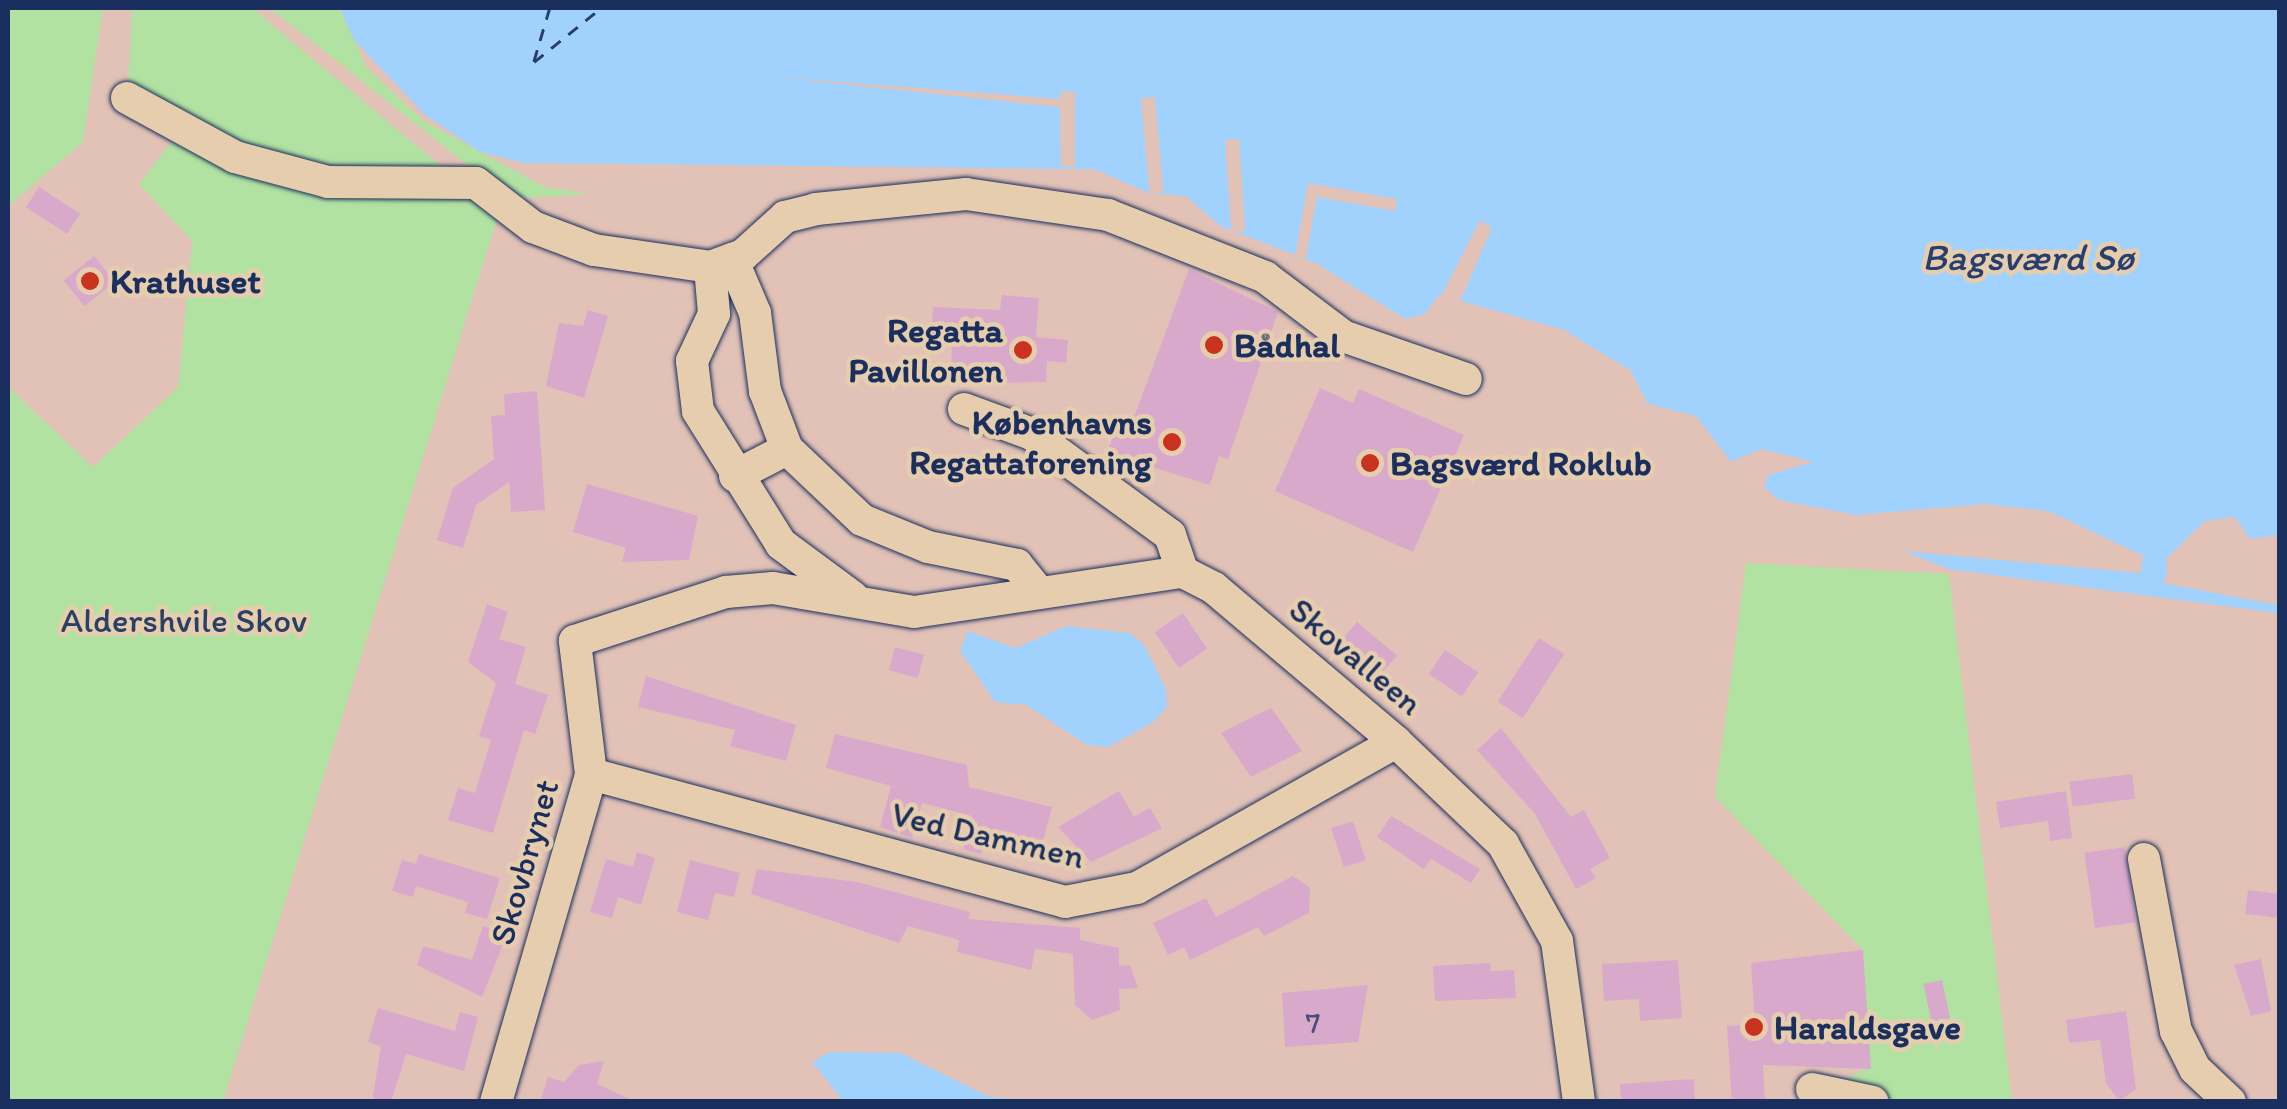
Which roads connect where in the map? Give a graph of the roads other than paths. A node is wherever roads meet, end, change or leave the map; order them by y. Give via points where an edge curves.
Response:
1 (128, 98) dead end
2 (721, 263) junction
3 (1466, 379) dead end
4 (964, 409) dead end
5 (786, 449) junction
6 (735, 476) junction
7 (1183, 572) junction
8 (1039, 592) junction
9 (866, 606) junction
10 (1396, 742) junction
11 (591, 774) junction
12 (2144, 859) dead end
13 (1812, 1088) dead end
14 (496, 1102) edge
15 (1579, 1102) edge
16 (1872, 1102) edge
17 (2230, 1102) edge

1 - 2 street via 235,157 328,182 476,183 532,228 594,250
2 - 3 street via 785,217 816,210 1017,198 1108,214 1266,277 1343,336
2 - 5 street via 756,313 765,391
2 - 6 street via 714,314 692,361 698,410
4 - 7 street via 1032,434 1170,536
5 - 6 street
5 - 8 street via 862,520 928,548 1017,565
6 - 9 street via 782,544
7 - 8 street
7 - 10 street, Skovalleen via 1214,588
8 - 9 street via 914,612
9 - 11 street, Skovbrynet via 773,588 726,592 575,640
10 - 11 street, Ved Dammen via 1137,888 1066,902
10 - 15 street, Skovalleen via 1470,806 1532,886 1572,1003
11 - 14 street, Skovbrynet
12 - 17 street via 2176,1031 2195,1068
13 - 16 street

